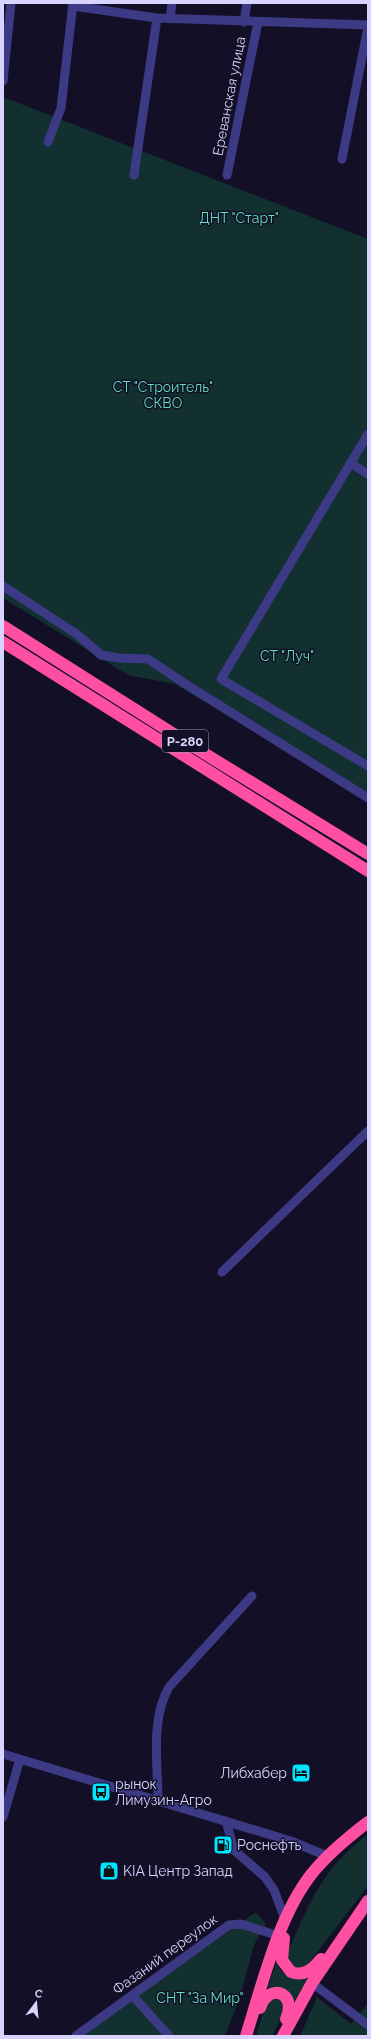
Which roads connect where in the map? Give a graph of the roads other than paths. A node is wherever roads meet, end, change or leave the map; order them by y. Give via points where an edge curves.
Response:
1 (11, 3) edge
2 (172, 3) edge
3 (247, 3) edge
4 (73, 5) edge
5 (157, 18) junction
6 (170, 19) junction
7 (244, 22) junction
8 (258, 22) junction
9 (368, 26) edge
10 (3, 81) edge
11 (48, 142) dead end
12 (342, 159) dead end
13 (134, 175) dead end
14 (227, 175) dead end
15 (368, 434) edge
16 (350, 463) junction
17 (368, 474) edge
18 (3, 586) edge
19 (3, 626) edge
20 (3, 642) edge
21 (368, 766) edge
22 (368, 798) edge
23 (368, 854) edge
24 (368, 871) edge
25 (368, 1131) edge
26 (222, 1272) dead end
27 (252, 1596) dead end
28 (3, 1754) edge
29 (20, 1759) junction
30 (158, 1801) junction
31 (3, 1817) edge
32 (226, 1821) junction
33 (368, 1822) edge
34 (327, 1856) junction
35 (368, 1901) edge
36 (292, 1908) junction
37 (285, 1919) junction
38 (349, 1926) junction
39 (279, 1936) junction
40 (312, 1983) junction
41 (132, 1995) junction
42 (368, 2025) edge
43 (76, 2036) edge
44 (170, 2036) edge
45 (246, 2036) edge
46 (250, 2036) edge
47 (278, 2036) edge
48 (283, 2036) edge

1 - 10 street
2 - 6 street
3 - 7 street
4 - 5 street, Ереванская улица
4 - 11 street via 61,108
5 - 6 street, Ереванская улица
5 - 13 street
6 - 7 street, Ереванская улица
7 - 8 street, Ереванская улица
8 - 9 street, Ереванская улица
8 - 14 street, Ереванская улица
9 - 12 street, Ереванская улица
15 - 16 street
16 - 17 street
16 - 21 street via 220,678
18 - 22 street via 78,635 101,655 148,658
19 - 23 highway, Р-280
20 - 24 highway, Р-280
25 - 26 street
27 - 30 street via 169,1687 164,1696 157,1718
28 - 29 street
29 - 30 street
29 - 31 street
30 - 32 street
32 - 34 street via 291,1841
32 - 37 street via 234,1850 265,1877 274,1890
33 - 34 highway
34 - 36 highway via 310,1876
35 - 38 highway
36 - 37 highway
36 - 38 highway via 282,1955 287,1968 296,1974 310,1971
37 - 39 highway
38 - 40 highway
39 - 41 street, Фазаний переулок via 241,1924 229,1925
39 - 45 highway
40 - 42 street
40 - 48 highway
41 - 43 street, Фазаний переулок
41 - 44 street
46 - 47 highway via 262,2002 274,1992 286,1997 290,2006

